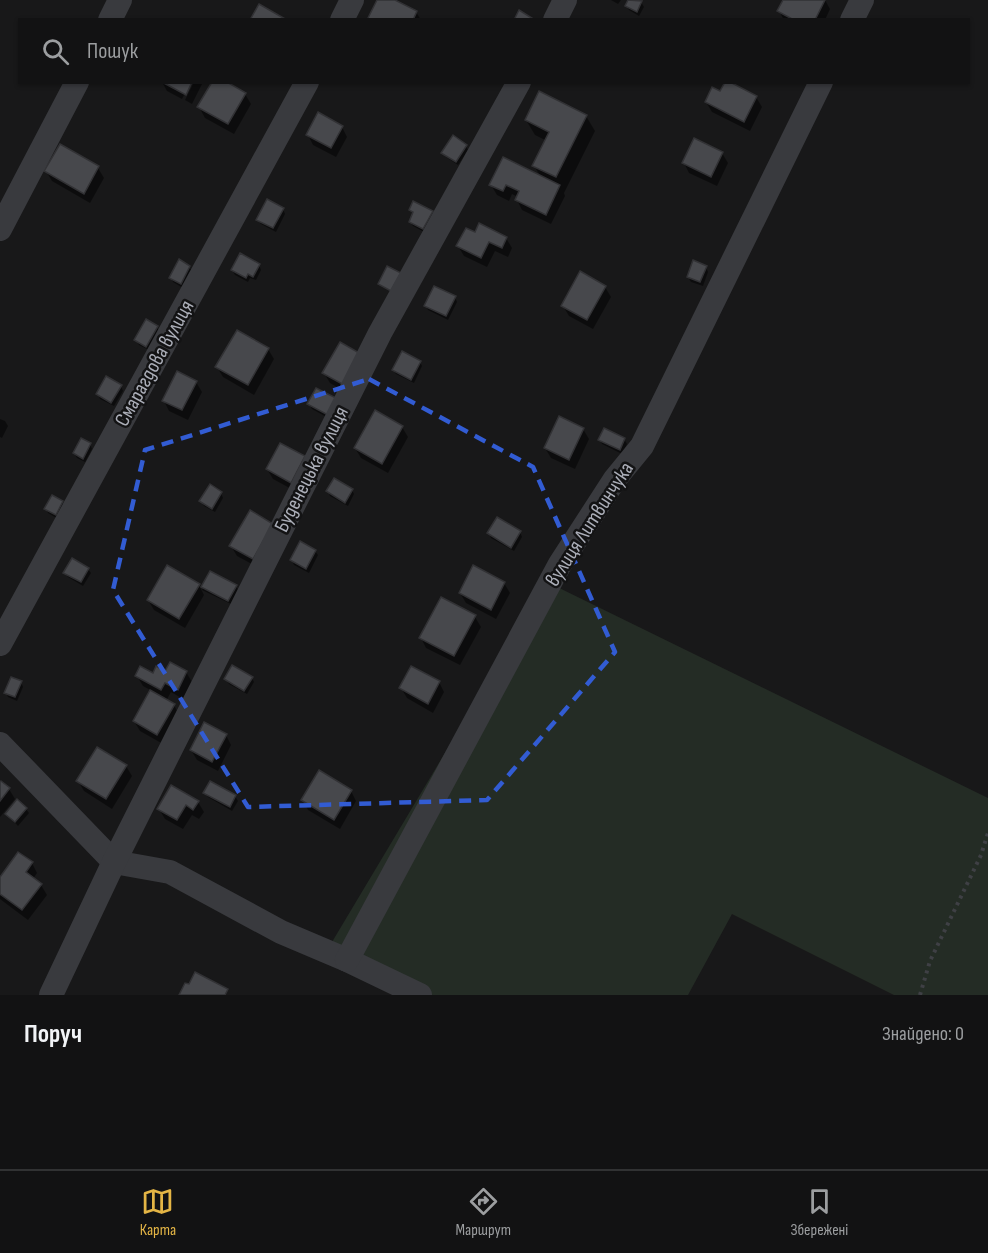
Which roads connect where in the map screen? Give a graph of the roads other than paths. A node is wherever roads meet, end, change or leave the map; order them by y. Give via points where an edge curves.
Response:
1 (120, 0) edge
2 (352, 0) edge
3 (566, 0) edge
4 (862, 0) edge
5 (111, 18) edge
6 (343, 18) edge
7 (556, 18) edge
8 (853, 18) edge
9 (76, 84) edge
10 (306, 84) edge
11 (518, 84) edge
12 (820, 84) edge
13 (0, 229) edge
14 (0, 644) edge
15 (0, 744) edge
16 (114, 862) junction
17 (347, 960) junction
18 (51, 995) edge
19 (420, 995) edge

1 - 5 street
2 - 6 street
3 - 7 street
4 - 8 street
9 - 13 street
10 - 14 street, Смарагдова вулиця
11 - 16 street, Буденецька вулиця via 380,333
12 - 17 street, вулиця Литвинчука via 642,446 615,479 560,564
15 - 16 street
16 - 17 street via 171,872 281,932
16 - 18 street, Буденецька вулиця
17 - 19 street

